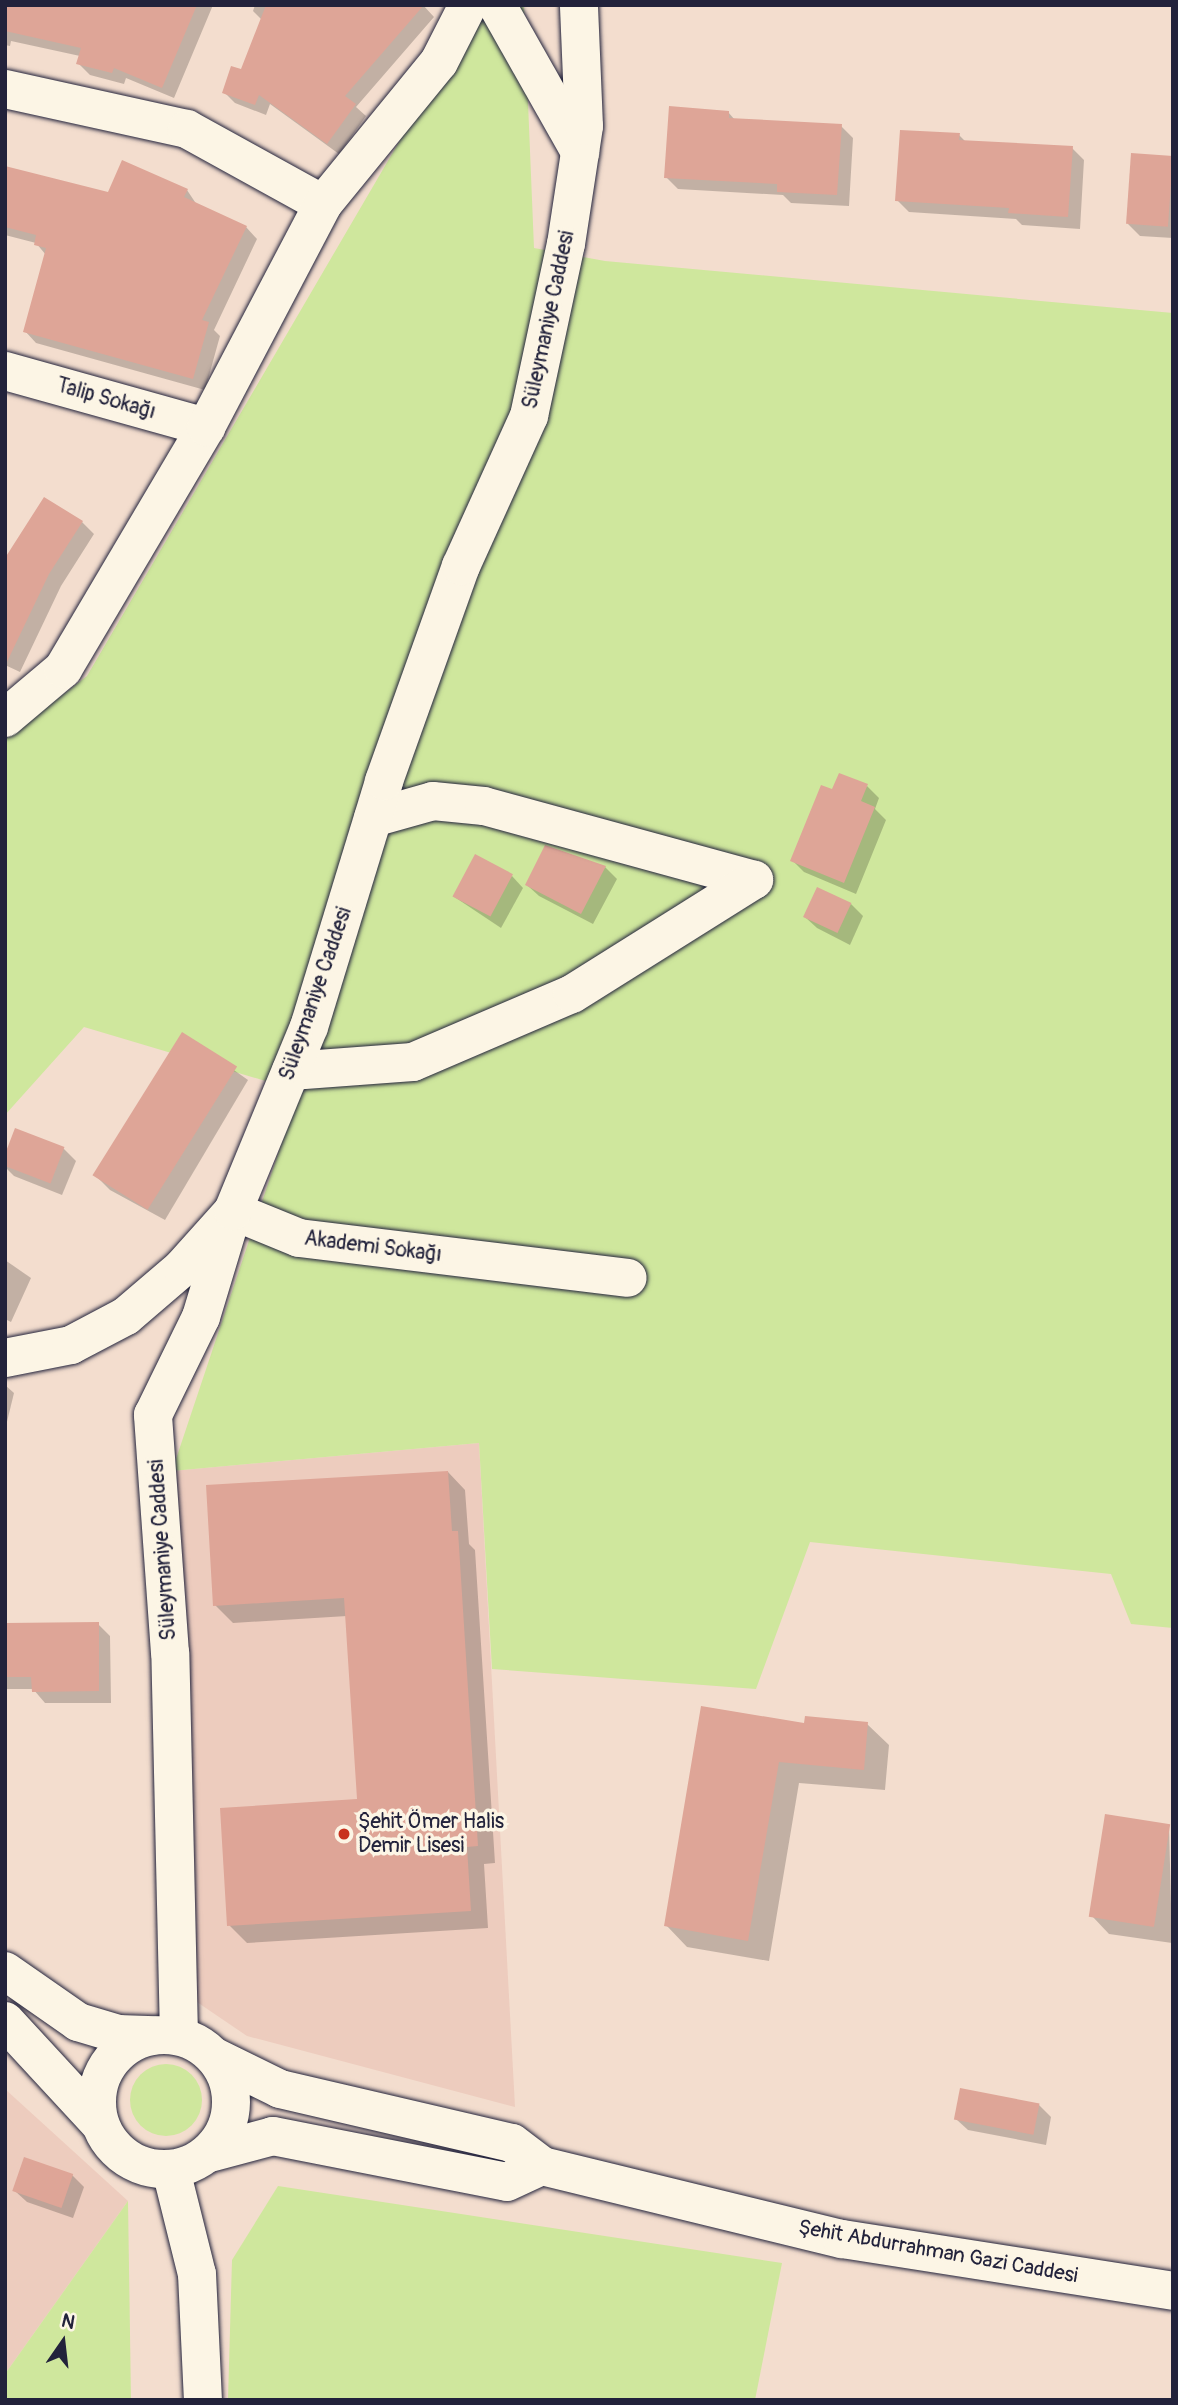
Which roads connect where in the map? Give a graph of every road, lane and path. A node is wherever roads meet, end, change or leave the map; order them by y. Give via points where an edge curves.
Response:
1 (468, 5) edge
2 (497, 5) edge
3 (579, 5) edge
4 (5, 89) edge
5 (580, 152) junction
6 (323, 205) junction
7 (5, 371) edge
8 (206, 427) junction
9 (12, 704) edge
10 (373, 818) junction
11 (290, 1071) junction
12 (233, 1211) junction
13 (628, 1278) dead end
14 (5, 1358) edge
15 (5, 1971) edge
16 (5, 2021) edge
17 (167, 2036) junction
18 (215, 2057) junction
19 (99, 2123) junction
20 (210, 2153) junction
21 (542, 2166) junction
22 (171, 2170) junction
23 (1173, 2291) edge
24 (203, 2400) edge

1 - 6 street via 439,62
2 - 5 street
3 - 5 street, Süleymaniye Caddesi via 584,127
4 - 6 street via 187,130
5 - 10 street, Süleymaniye Caddesi via 566,244 529,415 461,566
6 - 8 street
7 - 8 street, Talip Sokağı
8 - 9 street via 63,669
10 - 11 street, Süleymaniye Caddesi via 309,1027
10 - 11 street via 433,801 484,806 754,880 572,994 413,1062
11 - 12 street, Süleymaniye Caddesi
12 - 13 street, Akademi Sokağı via 299,1238
12 - 14 street via 182,1268 126,1316 71,1345
12 - 17 street, Süleymaniye Caddesi via 201,1317 153,1415 170,1653
15 - 17 street via 78,2022 118,2034
16 - 19 street
17 - 18 street
17 - 19 street via 133,2042 114,2057 101,2076 96,2100
18 - 20 street via 232,2096 227,2127
18 - 21 street via 280,2089 512,2143
19 - 22 street via 110,2144 128,2160 150,2169
20 - 21 street via 273,2136 507,2182
20 - 22 street
21 - 23 street, Şehit Abdurrahman Gazi Caddesi via 842,2239
22 - 24 street via 197,2274

